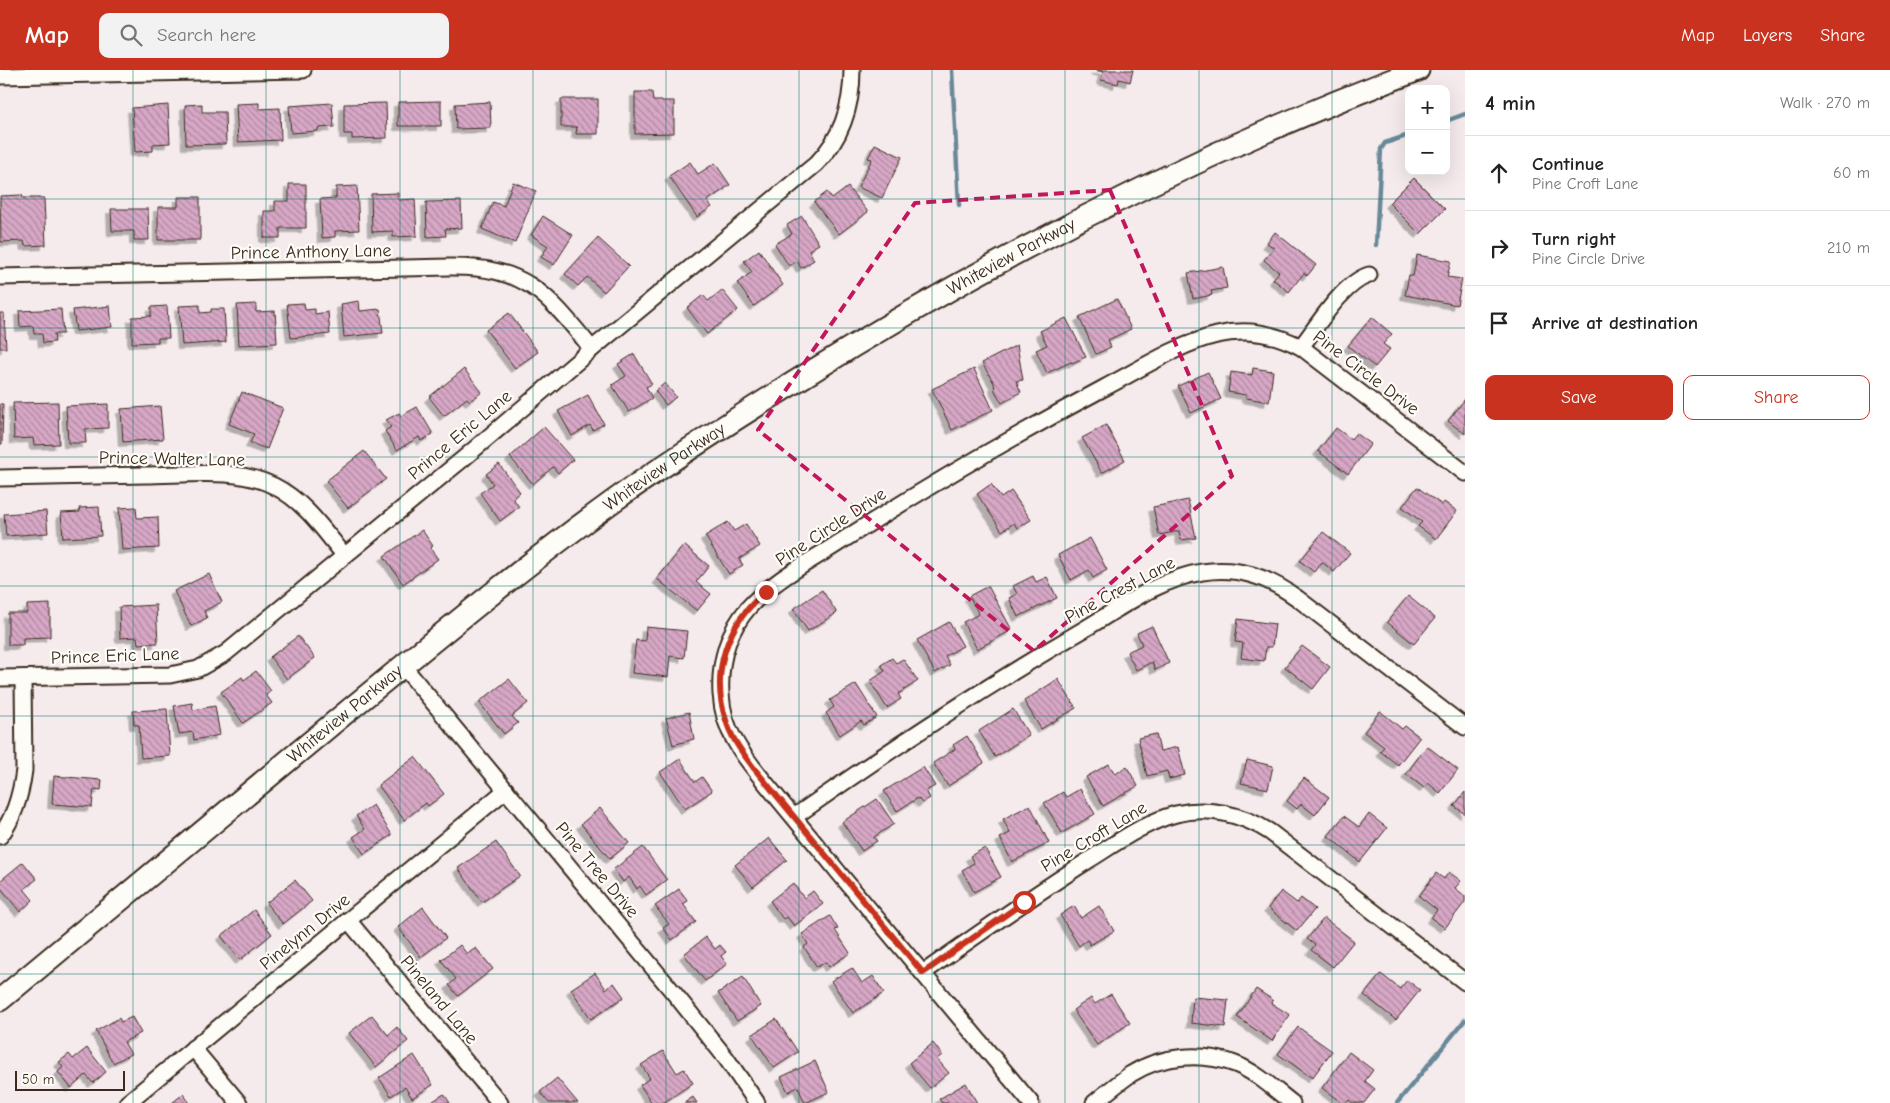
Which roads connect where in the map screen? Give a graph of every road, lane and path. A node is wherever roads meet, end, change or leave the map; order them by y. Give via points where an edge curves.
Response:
1 (303, 70) edge
2 (852, 70) edge
3 (1418, 70) edge
4 (33, 73) edge
5 (0, 76) edge
6 (1369, 275) dead end
7 (0, 277) edge
8 (1301, 346) junction
9 (592, 349) junction
10 (1465, 473) edge
11 (0, 478) edge
12 (344, 555) junction
13 (403, 666) junction
14 (0, 678) edge
15 (22, 678) junction
16 (1465, 727) edge
17 (506, 790) junction
18 (794, 817) junction
19 (0, 836) edge
20 (348, 920) junction
21 (923, 973) junction
22 (1465, 982) edge
23 (0, 1000) edge
24 (193, 1048) junction
25 (127, 1103) edge
26 (239, 1103) edge
27 (500, 1103) edge
28 (756, 1103) edge
29 (1031, 1103) edge
30 (1094, 1103) edge
31 (1292, 1103) edge

1 - 4 street
2 - 9 street, Prince Eric Lane via 847,113 823,157
3 - 13 street, Whiteview Parkway via 1244,142 1127,196 1000,261 892,322 764,401 616,500 486,598
4 - 5 street
6 - 8 street via 1345,290
7 - 9 street, Prince Anthony Lane via 479,268 506,274 538,289
8 - 10 street, Pine Circle Drive
8 - 18 street, Pine Circle Drive via 1250,331 1216,335 1179,349 972,461 852,534 758,598 740,619 727,645 721,671 721,700 728,728 740,750
9 - 12 street, Prince Eric Lane
11 - 12 street, Prince Walter Lane via 214,474 250,477 273,485 295,500
12 - 15 street, Prince Eric Lane via 238,644 198,669 160,676
13 - 17 street, Pine Tree Drive
13 - 23 street, Whiteview Parkway
14 - 15 street, Prince Eric Lane
15 - 19 street via 22,785 11,819
16 - 18 street, Pine Crest Lane via 1275,583 1233,570 1201,572 1173,580 1146,594 1006,676 881,756
17 - 20 street, Pinelynn Drive
17 - 28 street, Pine Tree Drive via 690,1012
18 - 21 street, Pine Circle Drive
20 - 24 street, Pinelynn Drive
20 - 27 street, Pineland Lane
21 - 22 street, Pine Croft Lane via 1024,902 1139,830 1175,814 1208,811 1246,820 1270,832
21 - 29 street, Pine Circle Drive
24 - 25 street, Pinelynn Drive
24 - 26 street
30 - 31 street via 1142,1068 1168,1059 1197,1057 1235,1064 1263,1080

